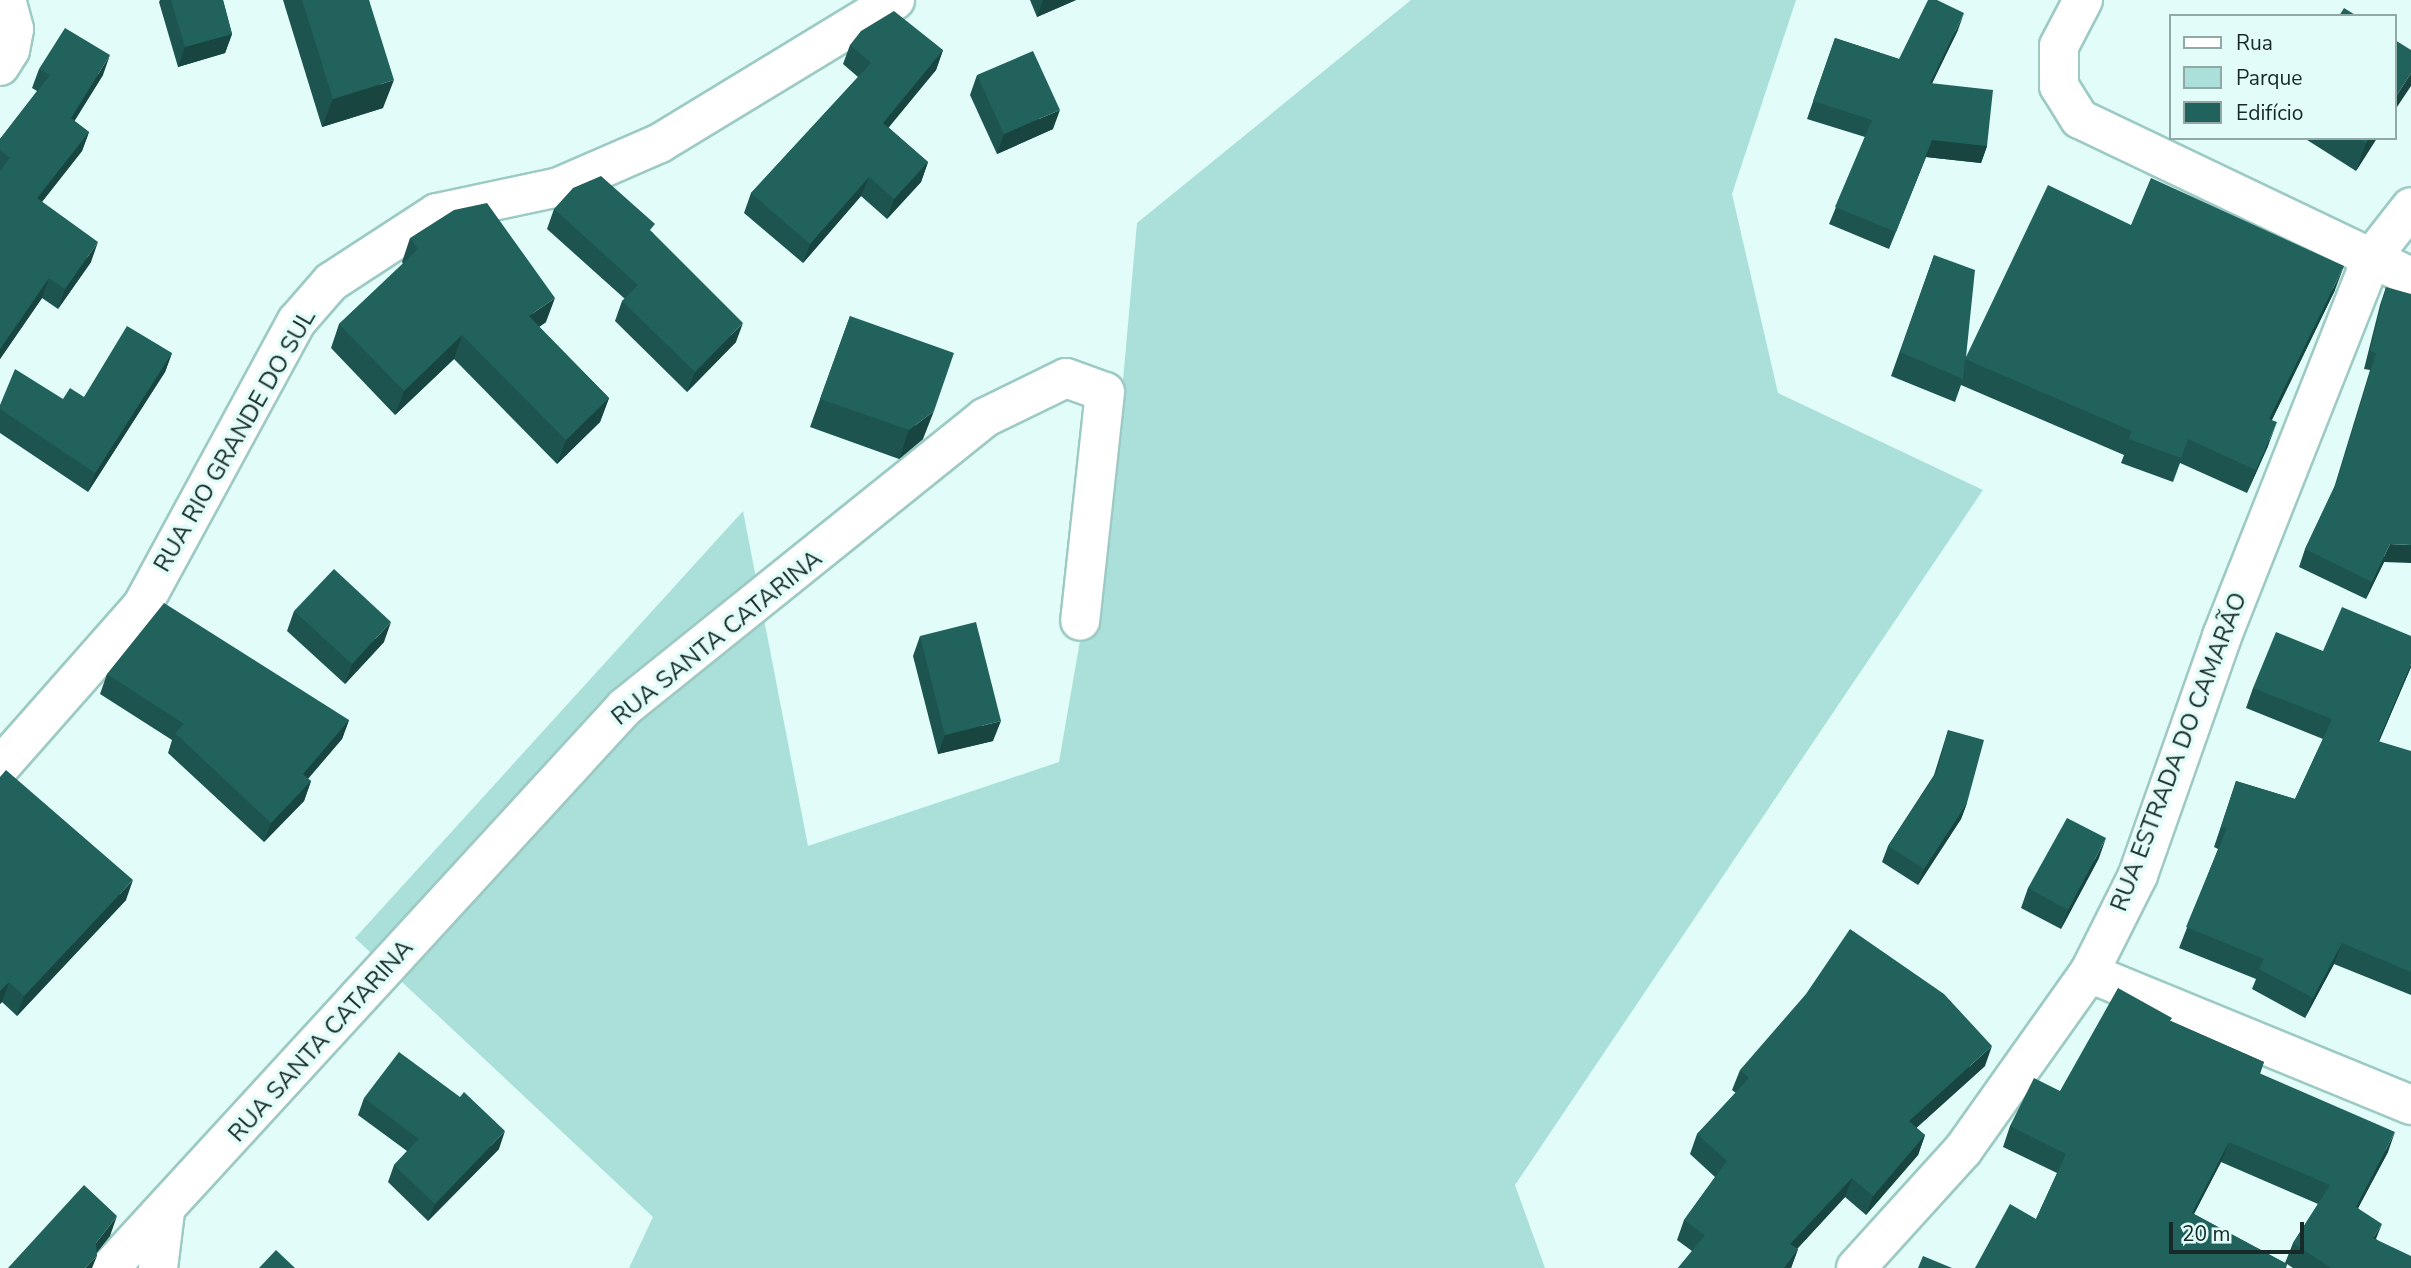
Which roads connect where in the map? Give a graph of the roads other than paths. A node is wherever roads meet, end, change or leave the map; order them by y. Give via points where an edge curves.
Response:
1 (895, 0) edge
2 (2083, 0) edge
3 (17, 3) edge
4 (0, 66) edge
5 (2411, 207) edge
6 (2372, 257) junction
7 (2411, 277) edge
8 (1080, 621) dead end
9 (0, 767) edge
10 (2089, 973) junction
11 (2411, 1105) edge
12 (165, 1212) junction
13 (110, 1268) edge
14 (158, 1268) edge
15 (1856, 1268) edge

1 - 9 street, RUA RIO GRANDE DO SUL via 660,143 559,187 437,213 331,282 297,321 142,606
2 - 6 street via 2059,46 2059,86 2080,119
3 - 4 street via 10,50
5 - 6 street, RUA ESTRADA DO CAMARÃO
6 - 7 street
6 - 10 street, RUA ESTRADA DO CAMARÃO via 2222,636 2138,875
8 - 12 street, RUA SANTA CATARINA via 1105,392 1066,378 984,418 625,707
10 - 11 street
10 - 15 street, RUA ESTRADA DO CAMARÃO via 1963,1150
12 - 13 street, RUA SANTA CATARINA
12 - 14 street

